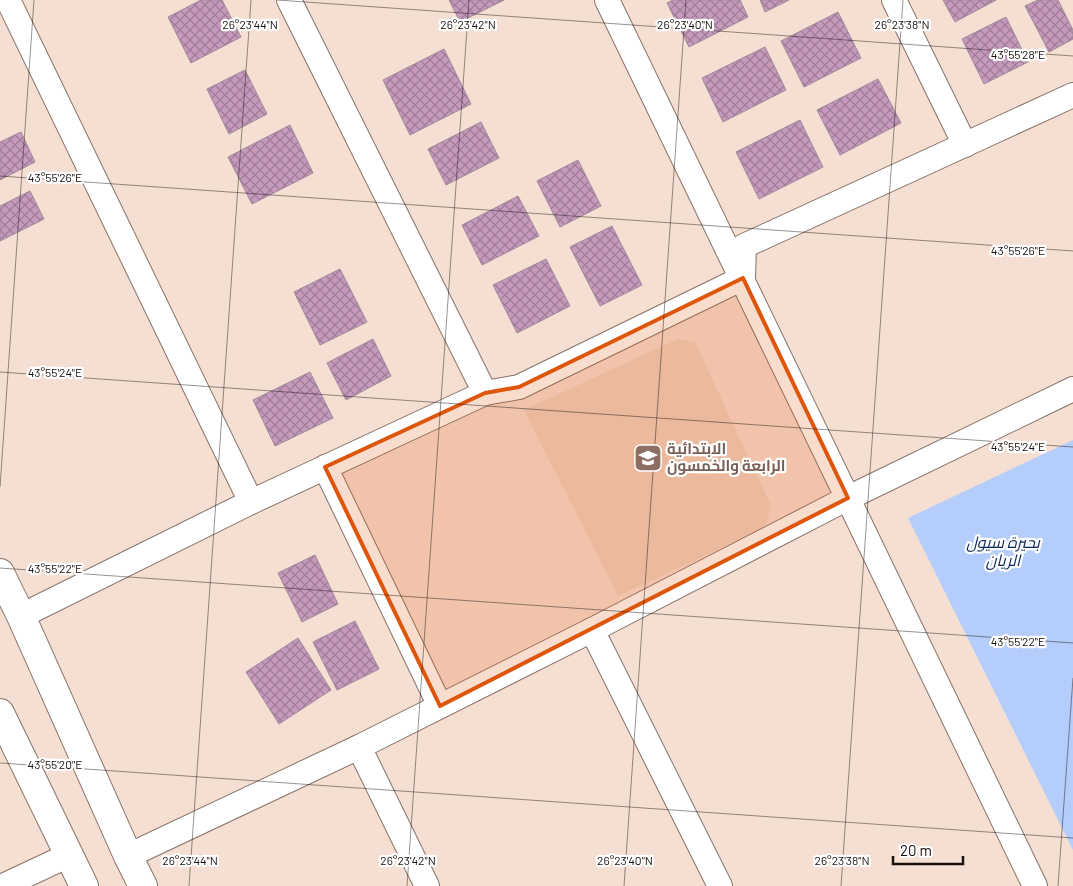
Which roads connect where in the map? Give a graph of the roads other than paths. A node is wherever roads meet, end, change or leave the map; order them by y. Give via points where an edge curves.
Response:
1 (8, 0) edge
2 (289, 0) edge
3 (607, 0) edge
4 (894, 0) edge
5 (1073, 95) edge
6 (965, 145) junction
7 (743, 278) junction
8 (1073, 389) edge
9 (485, 393) junction
10 (325, 467) junction
11 (848, 498) junction
12 (251, 502) junction
13 (0, 573) edge
14 (21, 616) junction
15 (592, 630) junction
16 (440, 706) junction
17 (0, 713) edge
18 (359, 747) junction
19 (69, 855) junction
20 (128, 856) junction
21 (3, 886) edge
22 (84, 886) edge
23 (143, 886) edge
24 (427, 886) edge
25 (720, 886) edge
26 (1035, 886) edge

1 - 12 street
2 - 9 street
3 - 7 street
4 - 6 street
5 - 6 street
6 - 7 street via 744,246
7 - 9 street via 519,387
7 - 11 street
8 - 11 street
9 - 10 street
10 - 12 street
10 - 16 street
11 - 15 street
11 - 26 street
12 - 14 street
13 - 14 street
14 - 20 street
15 - 16 street
15 - 25 street
16 - 18 street
17 - 19 street
18 - 20 street
18 - 24 street
19 - 21 street
19 - 22 street
20 - 23 street

